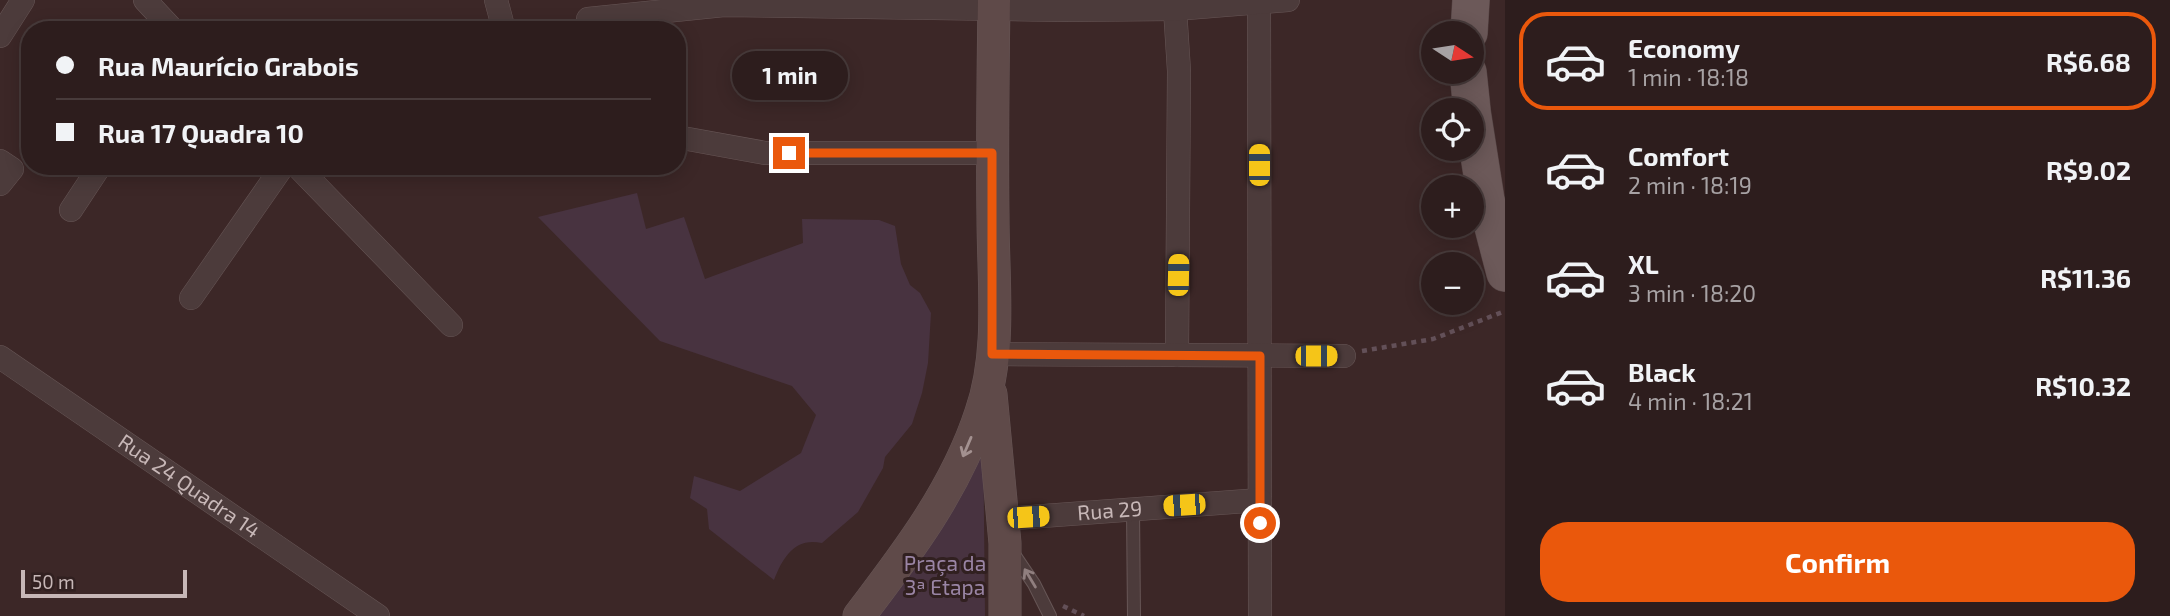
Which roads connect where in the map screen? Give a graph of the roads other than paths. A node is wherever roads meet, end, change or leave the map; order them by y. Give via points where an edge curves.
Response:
1 (23, 0) edge
2 (145, 0) edge
3 (496, 0) edge
4 (1288, 0) edge
5 (1471, 0) edge
6 (1259, 2) edge
7 (994, 5) edge
8 (1175, 9) junction
9 (588, 19) dead end
10 (165, 21) edge
11 (502, 21) edge
12 (1470, 21) edge
13 (0, 36) edge
14 (686, 139) edge
15 (992, 153) junction
16 (1480, 161) edge
17 (94, 175) edge
18 (277, 175) edge
19 (306, 175) edge
20 (71, 210) dead end
21 (1505, 273) edge
22 (191, 298) dead end
23 (451, 325) dead end
24 (1177, 355) junction
25 (1260, 356) junction
26 (1344, 356) road end
27 (0, 357) edge
28 (991, 368) junction
29 (1260, 500) junction
30 (1132, 509) junction
31 (1004, 531) junction
32 (378, 616) edge
33 (859, 616) edge
34 (1005, 616) edge
35 (1050, 616) edge
36 (1134, 616) edge
37 (1260, 616) edge

1 - 13 street
2 - 10 street
3 - 11 street
4 - 6 street
5 - 12 main road
6 - 8 street
6 - 25 street
7 - 8 street
7 - 9 street via 724,5
7 - 15 main road
8 - 24 street via 1179,71
14 - 15 street via 765,153
15 - 28 main road
16 - 21 main road
17 - 20 street
18 - 22 street
19 - 23 street
24 - 25 street
24 - 28 street
25 - 26 street
25 - 29 street
27 - 32 street, Rua 24 Quadra 14
28 - 31 main road
28 -> 33 main road via 981,413 947,489
29 - 30 street, Rua 29
29 - 37 street
30 - 31 street, Rua 29
30 - 36 lane
31 - 34 main road
35 -> 31 lane

